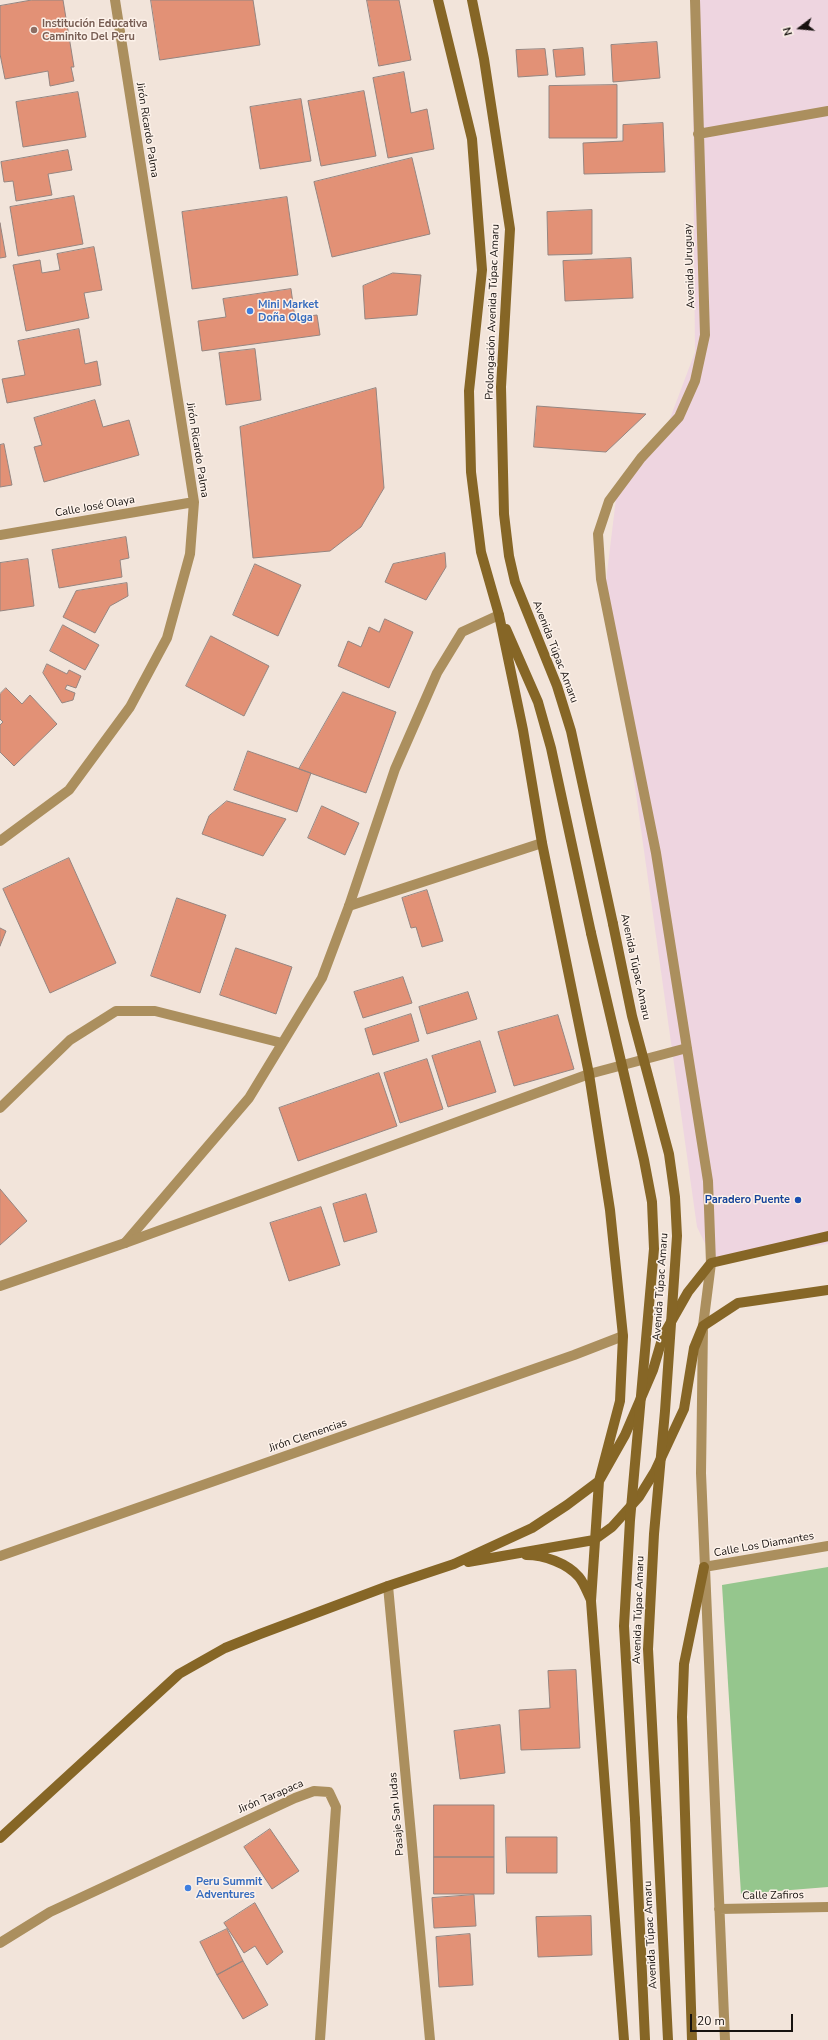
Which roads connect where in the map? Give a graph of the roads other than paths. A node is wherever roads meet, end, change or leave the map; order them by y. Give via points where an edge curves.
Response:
1 (114, 0) edge
2 (438, 0) edge
3 (472, 0) edge
4 (695, 0) edge
5 (828, 111) edge
6 (698, 134) junction
7 (194, 502) junction
8 (0, 535) edge
9 (508, 556) joint
10 (499, 615) junction
11 (0, 841) edge
12 (542, 843) junction
13 (349, 906) junction
14 (282, 1043) junction
15 (687, 1048) junction
16 (589, 1074) junction
17 (0, 1108) edge
18 (828, 1236) edge
19 (125, 1243) junction
20 (711, 1263) junction
21 (0, 1286) edge
22 (828, 1290) edge
23 (703, 1326) junction
24 (623, 1336) junction
25 (599, 1481) junction
26 (594, 1540) junction
27 (828, 1546) edge
28 (506, 1555) junction
29 (0, 1556) edge
30 (454, 1564) junction
31 (704, 1567) junction
32 (388, 1586) junction
33 (591, 1601) junction
34 (0, 1838) edge
35 (828, 1907) edge
36 (719, 1909) junction
37 (0, 1943) edge
38 (320, 2040) edge
39 (430, 2040) edge
40 (624, 2040) edge
41 (645, 2040) edge
42 (668, 2040) edge
43 (692, 2040) edge
44 (725, 2040) edge

1 - 7 street, Jirón Ricardo Palma
2 - 10 main road, Prolongación Avenida Túpac Amaru via 472,139 482,270 469,391 470,472 481,552
3 - 9 main road, Prolongación Avenida Túpac Amaru via 510,229 501,386 504,514
4 - 6 street, Avenida Uruguay
5 - 6 street
6 - 15 street, Avenida Uruguay via 705,335 695,381 679,417 640,458 609,501 598,534 601,579 656,852
7 - 8 street, Calle José Olaya
7 - 11 street, Jirón Ricardo Palma via 190,554 167,638 130,707 69,790
9 - 42 main road, Avenida Túpac Amaru, bridge via 525,608 557,686 571,732 632,1016 669,1154 675,1197 677,1236 654,1534 648,1648
10 - 12 main road via 523,730
10 - 13 street via 462,632 437,673 396,769
10 - 41 main road, Avenida Túpac Amaru, bridge via 538,702 544,725 652,1202 654,1249 630,1520 624,1626
12 - 13 street
12 - 16 main road
13 - 14 street via 322,978
14 - 17 street via 155,1011 116,1011 70,1040
14 - 19 street via 249,1098
15 - 16 street
15 - 20 street, Avenida Uruguay via 708,1181
16 - 19 street
16 - 24 main road via 610,1210
18 - 20 main road
19 - 21 street
20 - 23 street, Avenida Uruguay
20 - 25 main road via 688,1292 663,1336 650,1378 625,1435
22 - 23 main road via 738,1303
23 - 26 main road via 694,1348 684,1409 655,1470 639,1497 612,1527
23 - 31 street via 700,1472
24 - 25 main road via 620,1401
24 - 29 street, Jirón Clemencias via 574,1356
25 - 26 main road
25 - 30 main road via 532,1528
26 - 28 main road
26 - 33 main road
27 - 31 street, Calle Los Diamantes
28 - 30 main road
28 - 33 main road via 534,1555 564,1565 578,1576
30 - 32 main road
31 - 36 street
31 - 43 main road via 684,1664 682,1717
32 - 34 main road via 225,1648 179,1674
32 - 39 street, Pasaje San Judas
33 - 40 main road
35 - 36 street, Calle Zafiros
36 - 44 street
37 - 38 street, Jirón Tarapaca via 50,1912 295,1798 314,1791 330,1792 336,1807

